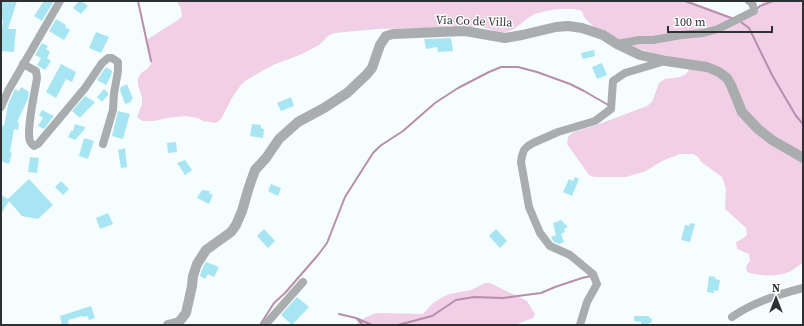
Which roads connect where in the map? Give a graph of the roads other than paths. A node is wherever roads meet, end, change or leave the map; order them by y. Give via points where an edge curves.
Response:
1 (60, 1) edge
2 (749, 1) edge
3 (617, 44) junction
4 (666, 61) junction
5 (23, 64) junction
6 (1, 107) edge
7 (103, 144) dead end
8 (803, 158) edge
9 (303, 282) dead end
10 (803, 288) edge
11 (732, 317) dead end
12 (168, 325) edge
13 (265, 325) edge
14 (580, 325) edge

1 - 5 street
2 - 3 street via 754,11 718,29
3 - 4 street, Via Co de Villa via 640,55
3 - 12 street, Via Co de Villa via 603,35 568,26 556,26 506,38 465,31 386,36 367,74 347,93 298,122 278,139 255,170 236,225 231,232 206,250 196,264 186,313 179,322
4 - 8 street, Via Co de Villa via 707,66 719,72 727,78 742,112 758,129
4 - 14 street via 625,73 612,81 611,108 595,121 558,132 533,143 524,150 522,156 529,207 540,233 550,246 570,255 593,274 597,284 587,302
5 - 6 street
5 - 7 street via 36,71 37,78 29,129 30,141 34,146 85,88 102,63 108,58 118,62 113,110
9 - 13 street
10 - 11 street via 769,298 741,310

